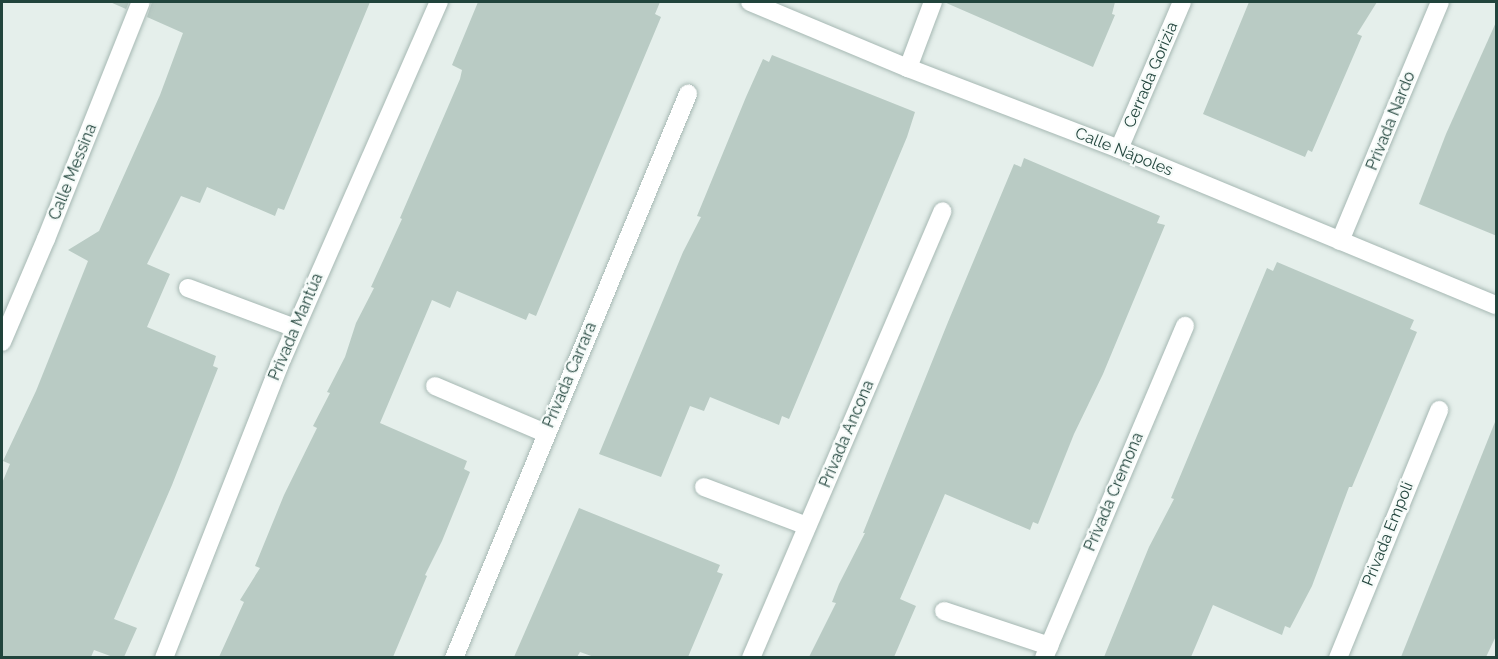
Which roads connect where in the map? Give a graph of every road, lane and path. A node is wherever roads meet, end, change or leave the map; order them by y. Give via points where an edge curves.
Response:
1 (141, 2) edge
2 (439, 2) edge
3 (750, 2) edge
4 (933, 2) edge
5 (1182, 2) edge
6 (1440, 2) edge
7 (908, 68) junction
8 (688, 94) dead end
9 (1119, 149) junction
10 (943, 210) dead end
11 (1340, 241) junction
12 (188, 288) dead end
13 (1497, 305) edge
14 (1185, 326) dead end
15 (295, 328) junction
16 (2, 342) edge
17 (435, 386) dead end
18 (1439, 410) dead end
19 (545, 433) junction
20 (704, 488) dead end
21 (807, 526) junction
22 (944, 610) dead end
23 (1047, 652) edge
24 (164, 657) edge
25 (454, 657) edge
26 (751, 657) edge
27 (1338, 657) edge

1 - 16 street, Calle Messina
2 - 15 street, Privada Mantúa
3 - 7 street, Calle Nápoles
4 - 7 street
5 - 9 street, Cerrada Gorizia
6 - 11 street, Privada Nardo
7 - 9 street, Calle Nápoles
8 - 19 street, Privada Carrara
9 - 11 street, Calle Nápoles
10 - 21 street, Privada Ancona
11 - 13 street, Calle Nápoles
12 - 15 street
14 - 23 street, Privada Cremona
15 - 24 street, Privada Mantúa
17 - 19 street
18 - 27 street, Privada Empoli
19 - 25 street, Privada Carrara
20 - 21 street
21 - 26 street, Privada Ancona
22 - 23 street

